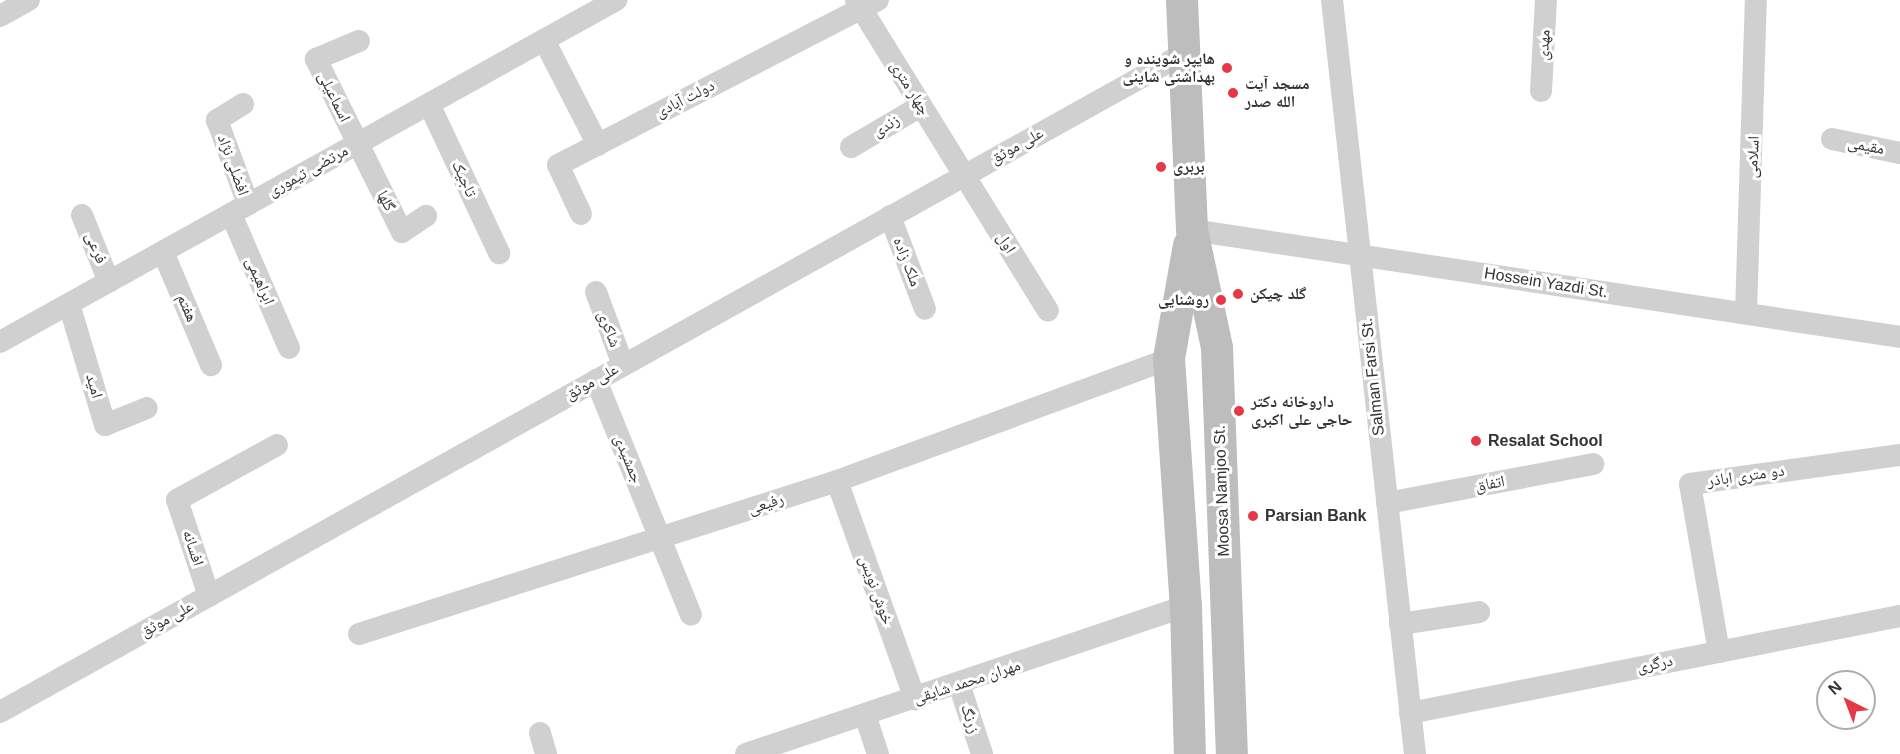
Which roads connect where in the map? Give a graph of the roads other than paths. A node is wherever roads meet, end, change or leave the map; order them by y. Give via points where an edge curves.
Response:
1 (29, 0) edge
2 (616, 0) edge
3 (1182, 0) edge
4 (1332, 0) edge
5 (1546, 0) edge
6 (1756, 0) edge
7 (865, 3) edge
8 (0, 16) edge
9 (544, 40) junction
10 (359, 41) dead end
11 (1185, 53) junction
12 (1541, 91) dead end
13 (243, 104) dead end
14 (429, 104) junction
15 (921, 106) junction
16 (1832, 140) dead end
17 (357, 144) junction
18 (598, 145) junction
19 (851, 147) dead end
20 (1900, 153) edge
21 (963, 175) junction
22 (240, 209) junction
23 (581, 214) dead end
24 (82, 215) dead end
25 (426, 216) dead end
26 (890, 216) junction
27 (1192, 230) junction
28 (163, 252) junction
29 (499, 253) dead end
30 (1360, 255) junction
31 (109, 282) junction
32 (596, 292) dead end
33 (69, 304) junction
34 (925, 309) dead end
35 (1048, 311) dead end
36 (1746, 313) junction
37 (1900, 337) edge
38 (0, 342) edge
39 (288, 348) dead end
40 (1169, 359) junction
41 (211, 365) dead end
42 (623, 365) junction
43 (596, 380) junction
44 (147, 408) dead end
45 (277, 445) dead end
46 (1900, 455) edge
47 (1593, 464) dead end
48 (837, 481) junction
49 (1387, 503) junction
50 (661, 538) junction
51 (208, 596) junction
52 (1226, 605) junction
53 (1186, 606) junction
54 (1479, 612) dead end
55 (692, 615) dead end
56 (1900, 616) edge
57 (1401, 624) junction
58 (359, 634) dead end
59 (1719, 652) junction
60 (959, 684) junction
61 (915, 699) junction
62 (0, 712) edge
63 (1410, 713) junction
64 (865, 715) junction
65 (746, 754) edge
66 (878, 754) edge
67 (982, 754) edge
68 (1190, 754) edge
69 (1232, 754) edge
70 (1414, 754) edge

1 - 8 street
2 - 9 street, مرتضی تیموری
3 - 11 main road, Moosa Namjoo St.
4 - 30 street, Salman Farsi St.
5 - 12 street, مهدی
6 - 36 street, اسلامی
7 - 15 street, چهار متری
7 - 18 street, دولت آبادی
9 - 14 street, مرتضی تیموری
9 - 18 street
10 - 17 street, اسماعیلی via 316,59
11 - 21 street, علی موثق
11 - 27 main road, Moosa Namjoo St.
13 - 22 street, افضلی نژاد via 217,120
14 - 17 street, مرتضی تیموری
14 - 29 street, تاجیک
15 - 19 street, زندی
15 - 21 street, چهار متری
16 - 20 street, مقیمی
17 - 22 street, مرتضی تیموری
17 - 25 street, گلها via 402,232
18 - 23 street, دولت آبادی via 558,165
21 - 26 street, علی موثق
21 - 35 street, اول
22 - 28 street, مرتضی تیموری
22 - 39 street, ابراهیمی
24 - 31 street, فرعی
26 - 34 street, ملک زاده
26 - 42 street, علی موثق
27 - 30 street, Hossein Yazdi St.
27 - 40 main road, Moosa Namjoo St.
27 - 52 main road, Moosa Namjoo St. via 1217,348
28 - 31 street, مرتضی تیموری
28 - 41 street, هفتم
30 - 36 street, Hossein Yazdi St.
30 - 49 street, Salman Farsi St.
31 - 33 street, مرتضی تیموری
32 - 42 street, شاکری
33 - 38 street, مرتضی تیموری
33 - 44 street, امید via 105,425
36 - 37 street, Hossein Yazdi St.
40 - 48 street, رفیعی
40 - 53 main road, Moosa Namjoo St.
42 - 43 street, علی موثق
43 - 50 street, جمشیدی
43 - 51 street, علی موثق
45 - 51 street, افسانه via 177,500
46 - 59 street, دو متری اباذر via 1690,484
47 - 49 street, اتفاق
48 - 50 street, رفیعی
48 - 61 street, خوش نویس
49 - 57 street, Salman Farsi St.
50 - 55 street, جمشیدی
50 - 58 street, رفیعی
51 - 62 street, علی موثق
52 - 53 main road
52 - 69 main road, Moosa Namjoo St.
53 - 60 street, مهران محمد شایقی
53 - 68 main road, Moosa Namjoo St.
54 - 57 street
56 - 59 street, درگری
57 - 63 street, Salman Farsi St.
59 - 63 street, درگری
60 - 61 street, مهران محمد شایقی
60 - 67 street, زرنگ
61 - 64 street, مهران محمد شایقی
63 - 70 street, Salman Farsi St.
64 - 65 street, مهران محمد شایقی
64 - 66 street

